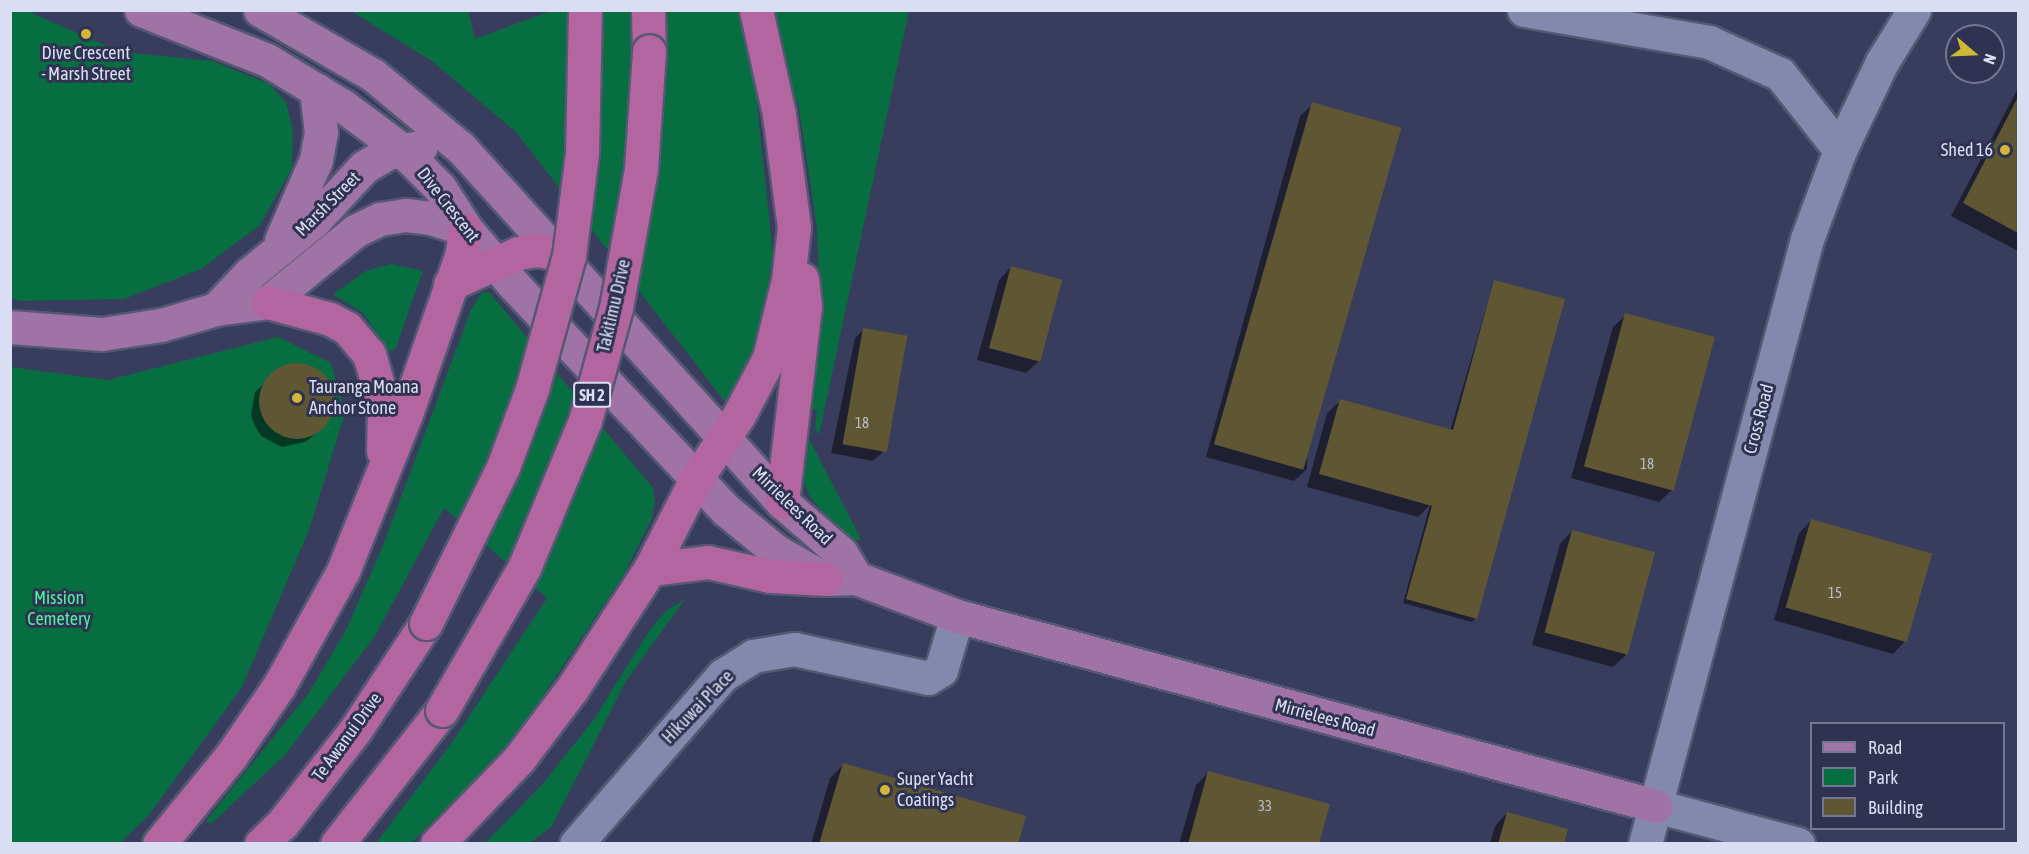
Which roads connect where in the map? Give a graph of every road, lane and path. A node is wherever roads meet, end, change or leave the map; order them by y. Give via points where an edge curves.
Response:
1 (141, 10) edge
2 (260, 10) edge
3 (585, 10) edge
4 (648, 10) edge
5 (756, 10) edge
6 (1524, 10) edge
7 (1914, 10) edge
8 (316, 89) junction
9 (461, 148) junction
10 (401, 149) junction
11 (1840, 150) junction
12 (794, 226) junction
13 (466, 229) junction
14 (559, 254) junction
15 (273, 255) junction
16 (494, 261) junction
17 (450, 284) junction
18 (268, 302) junction
19 (216, 309) junction
20 (10, 327) edge
21 (724, 437) junction
22 (696, 479) junction
23 (381, 483) junction
24 (782, 502) junction
25 (650, 569) junction
26 (840, 579) junction
27 (957, 616) junction
28 (1656, 807) junction
29 (159, 843) edge
30 (261, 843) edge
31 (337, 843) edge
32 (438, 843) edge
33 (576, 843) edge
34 (1645, 843) edge
35 (1798, 843) edge

1 - 8 main road, Dive Crescent via 267,60
2 - 9 main road via 366,70
3 - 30 highway, Te Awanui Drive, bridge via 582,153 569,256 532,389 511,447 426,623 356,729 282,824
4 - 31 highway, Takitimu Drive / SH 2, bridge via 641,169 616,308 585,421 524,568 442,710
5 - 12 highway via 778,114
6 - 11 street via 1709,42 1780,74
7 - 11 street, Cross Road via 1882,62
8 - 10 main road, Dive Crescent
8 - 15 main road via 321,133 316,160 294,218
9 - 10 main road, Marsh Street via 440,144
9 - 14 main road
10 - 13 main road, Dive Crescent via 440,188
10 - 15 main road, Marsh Street via 364,167 314,221
11 - 28 street, Cross Road via 1807,239
12 - 21 highway via 788,280 768,358 757,386
12 - 24 highway via 805,306
13 - 16 main road, Dive Crescent
13 - 17 highway
13 - 18 main road, Marsh Street via 422,217 380,219 355,231
14 - 16 highway via 538,250
14 - 21 main road
15 - 19 main road, Marsh Street
16 - 17 highway
16 - 22 main road, Dive Crescent
17 - 23 highway
18 - 19 main road, Marsh Street
18 - 23 highway via 330,319 346,328 369,354 384,406
19 - 20 main road, Marsh Street via 161,325 102,334
21 - 22 highway
21 - 24 main road, Mirrielees Road
22 - 25 highway
22 - 26 main road, Mirrielees Road via 776,551
23 - 29 highway via 343,572 279,686 231,756
24 - 26 main road, Mirrielees Road via 841,553
25 - 26 highway via 708,562 770,576
25 - 32 highway via 572,688 519,759
26 - 27 main road, Mirrielees Road
27 - 28 main road, Mirrielees Road
27 - 33 street, Hikuwai Place via 942,670 928,678 794,650 753,656 723,675
28 - 34 street, Cross Road
28 - 35 street, Mirrielees Road

